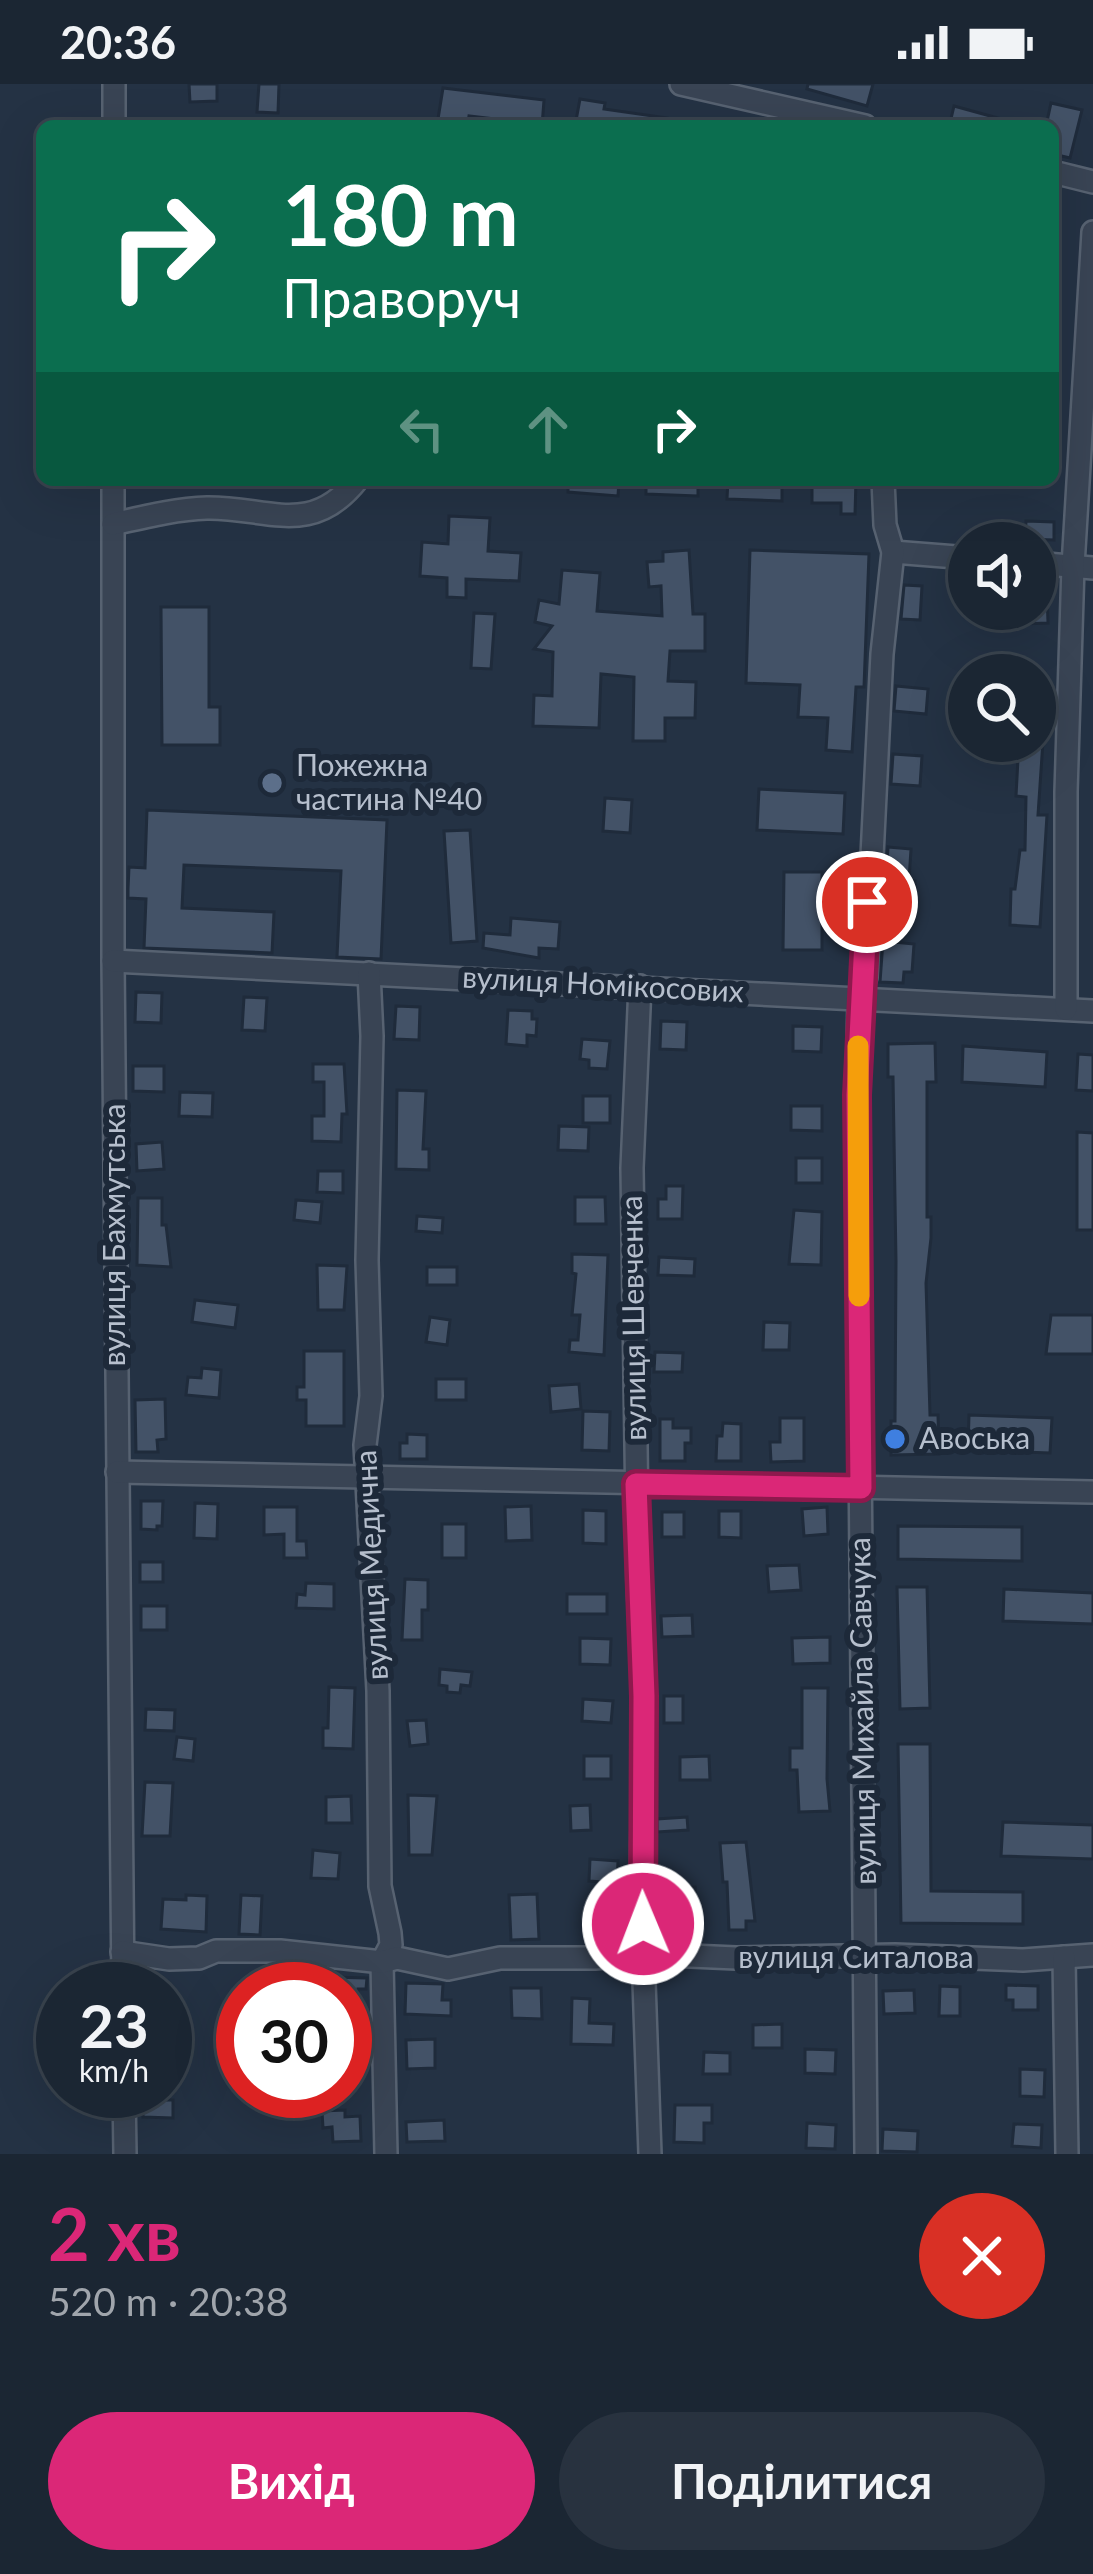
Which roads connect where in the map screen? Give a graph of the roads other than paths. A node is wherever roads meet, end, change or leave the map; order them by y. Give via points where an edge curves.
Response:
1 (114, 84) edge
2 (681, 84) edge
3 (113, 120) edge
4 (839, 120) edge
5 (1059, 174) edge
6 (1093, 182) edge
7 (1093, 232) edge
8 (113, 486) edge
9 (350, 486) edge
10 (884, 486) edge
11 (113, 524) junction
12 (893, 552) junction
13 (948, 556) edge
14 (1083, 567) edge
15 (112, 961) junction
16 (370, 974) junction
17 (640, 986) junction
18 (859, 998) junction
19 (1066, 1009) junction
20 (1093, 1011) edge
21 (117, 1472) junction
22 (367, 1478) junction
23 (636, 1484) junction
24 (861, 1488) junction
25 (1093, 1492) edge
26 (122, 1952) junction
27 (645, 1954) junction
28 (866, 1955) junction
29 (1093, 1955) edge
30 (1064, 1957) junction
31 (122, 1962) edge
32 (382, 1962) junction
33 (124, 2118) edge
34 (125, 2154) edge
35 (386, 2154) edge
36 (650, 2154) edge
37 (866, 2154) edge
38 (1067, 2154) edge

1 - 3 street
2 - 4 street
5 - 6 street
7 - 14 street
8 - 11 street, вулиця Бахмутська
9 - 11 street via 297,517 206,508
10 - 12 street, вулиця Михайла Савчука
11 - 15 street, вулиця Бахмутська
12 - 13 street
12 - 18 street, вулиця Михайла Савчука
14 - 19 street via 1066,792
15 - 16 street, вулиця Номікосових
15 - 21 street, вулиця Бахмутська
16 - 17 street, вулиця Номікосових
16 - 22 street, вулиця Медична
17 - 18 street, вулиця Номікосових
17 - 23 street, вулиця Шевченка via 632,1168
18 - 19 street, вулиця Номікосових
18 - 24 street, вулиця Михайла Савчука
19 - 20 street, вулиця Номікосових
21 - 22 street
21 - 26 street, вулиця Бахмутська
22 - 23 street
22 - 32 street, вулиця Медична via 380,1886 391,1945
23 - 24 street
23 - 27 street, вулиця Шевченка
24 - 25 street
24 - 28 street, вулиця Михайла Савчука
26 - 31 street, вулиця Бахмутська
26 - 32 street, вулиця Ситалова via 170,1959 280,1951
27 - 28 street, вулиця Ситалова
27 - 32 street, вулиця Ситалова via 500,1958 448,1970
27 - 36 street, вулиця Шевченка
28 - 30 street, вулиця Ситалова
28 - 37 street, вулиця Михайла Савчука
29 - 30 street, вулиця Ситалова
30 - 38 street
32 - 35 street, вулиця Медична
33 - 34 street

